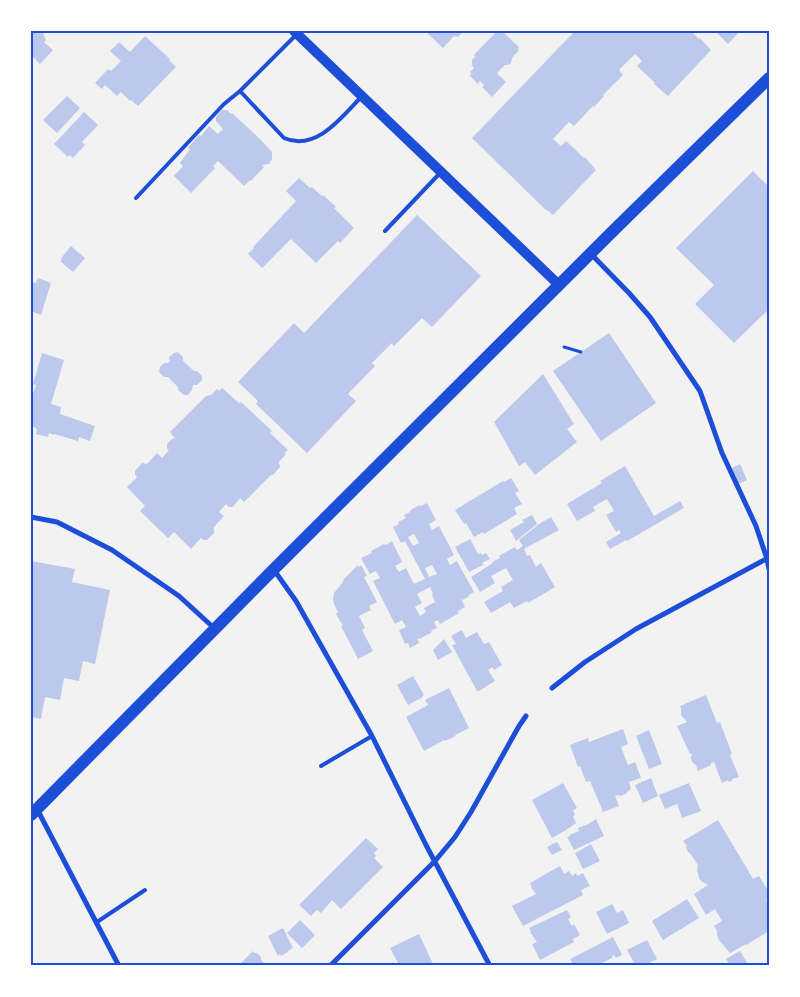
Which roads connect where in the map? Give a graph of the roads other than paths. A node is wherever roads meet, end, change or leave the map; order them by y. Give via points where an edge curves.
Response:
1 (296, 33) edge
2 (769, 78) edge
3 (240, 91) junction
4 (362, 96) junction
5 (441, 172) junction
6 (136, 198) dead end
7 (385, 232) dead end
8 (590, 254) junction
9 (559, 285) junction
10 (31, 517) edge
11 (768, 558) edge
12 (769, 569) edge
13 (273, 570) junction
14 (215, 628) junction
15 (552, 688) dead end
16 (526, 716) dead end
17 (372, 736) junction
18 (321, 766) dead end
19 (34, 812) edge
20 (435, 861) junction
21 (145, 890) dead end
22 (97, 922) junction
23 (119, 966) edge
24 (330, 966) edge
25 (490, 966) edge

1 - 3 lane
1 - 4 main road
2 - 8 main road
3 - 4 lane via 284,138 301,141 327,131
3 - 6 lane
4 - 5 main road
5 - 7 lane
5 - 9 main road
8 - 9 main road
8 - 11 street via 650,317 700,391 722,453
9 - 13 main road
10 - 14 street via 57,522 112,550 179,596
11 - 12 street
11 - 15 street via 636,629
13 - 14 main road
13 - 17 street via 296,601
14 - 19 main road
16 - 20 street via 471,812
17 - 18 lane
17 - 20 street
19 - 22 street
20 - 24 street
20 - 25 street
21 - 22 lane
22 - 23 street

